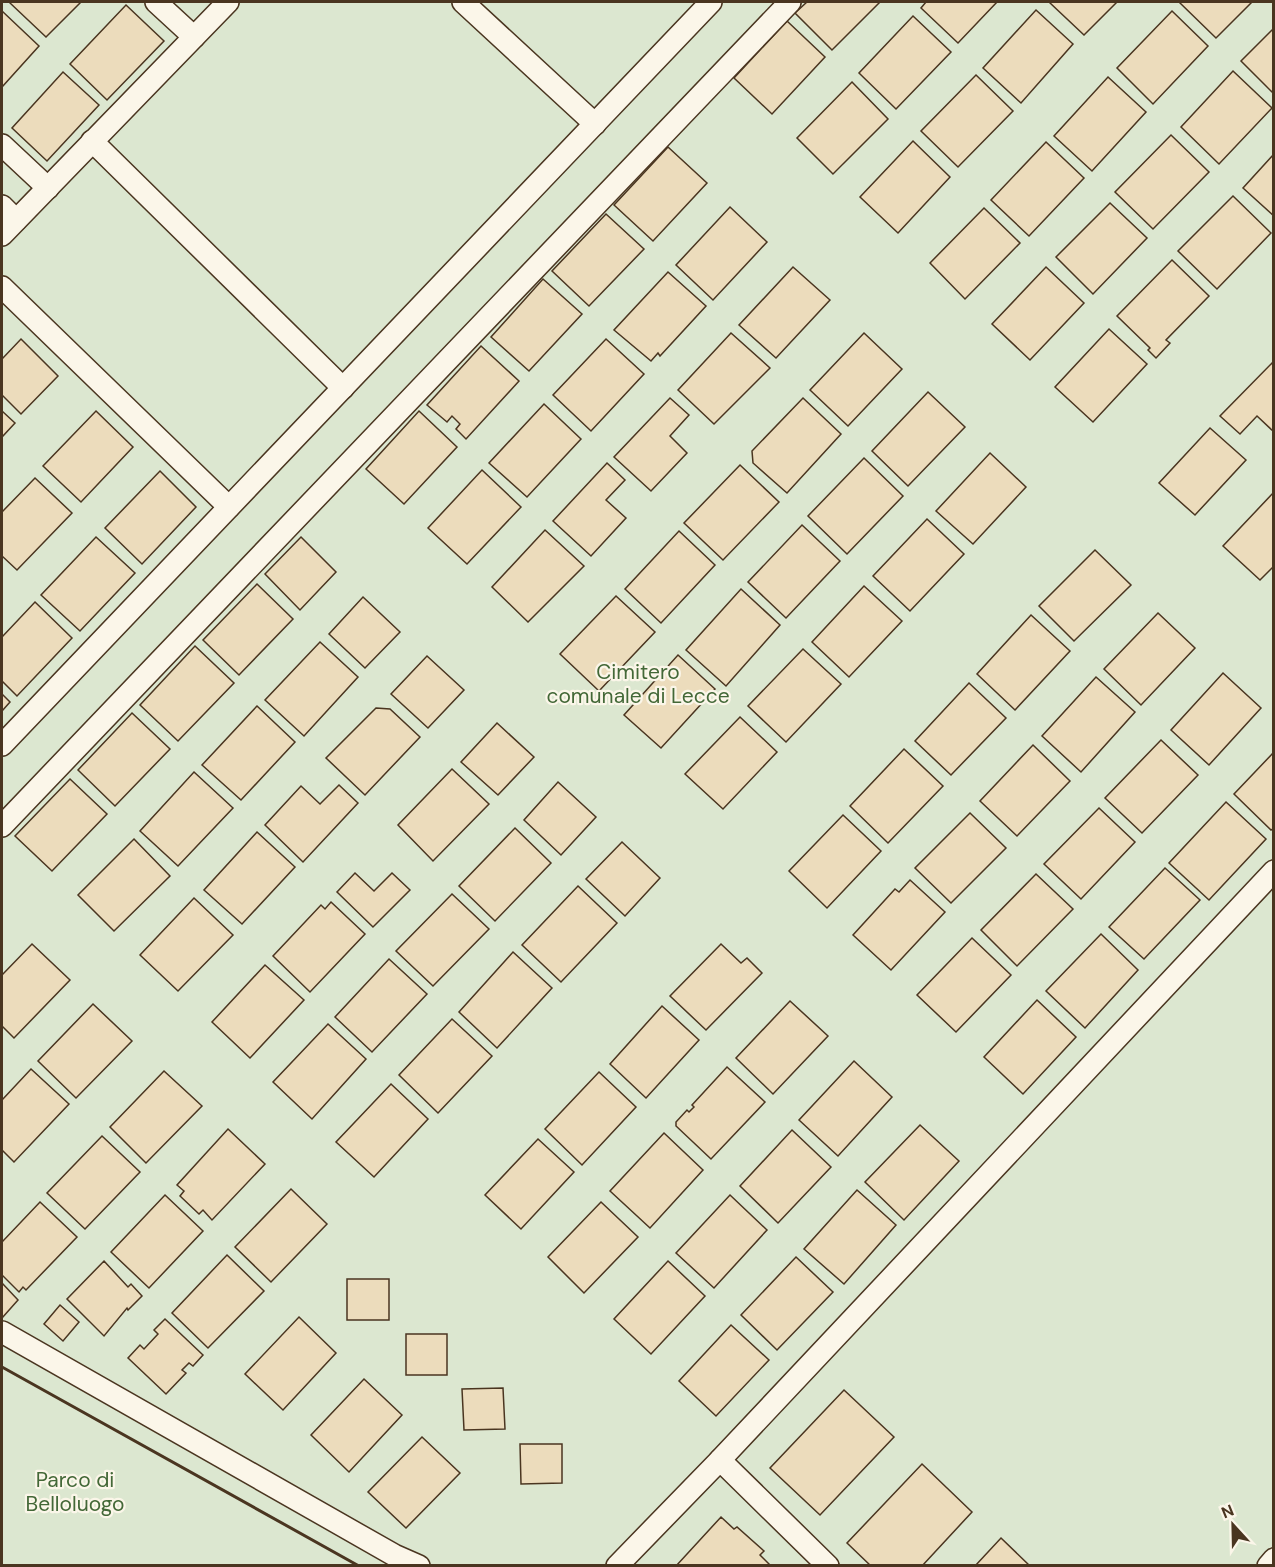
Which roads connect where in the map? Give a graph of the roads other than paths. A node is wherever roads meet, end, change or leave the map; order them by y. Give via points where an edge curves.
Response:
1 (156, 2) edge
2 (228, 2) edge
3 (463, 2) edge
4 (790, 2) edge
5 (703, 4) edge
6 (194, 37) junction
7 (595, 124) junction
8 (92, 141) junction
9 (2, 145) edge
10 (48, 188) junction
11 (6, 221) edge
12 (2, 287) edge
13 (343, 388) junction
14 (229, 507) junction
15 (2, 745) edge
16 (2, 826) edge
17 (1274, 871) edge
18 (2, 1332) edge
19 (720, 1460) junction
20 (1274, 1559) edge
21 (418, 1566) edge
22 (617, 1566) edge
23 (828, 1566) edge
24 (1268, 1566) edge

1 - 6 lane
2 - 6 lane
3 - 7 lane
4 - 16 lane
5 - 7 lane
6 - 8 lane
7 - 13 lane
8 - 10 lane
8 - 13 lane
9 - 10 lane
10 - 11 lane
12 - 14 lane
13 - 14 lane
14 - 15 lane
17 - 19 lane
18 - 21 lane
19 - 22 lane
19 - 23 lane
20 - 24 lane

